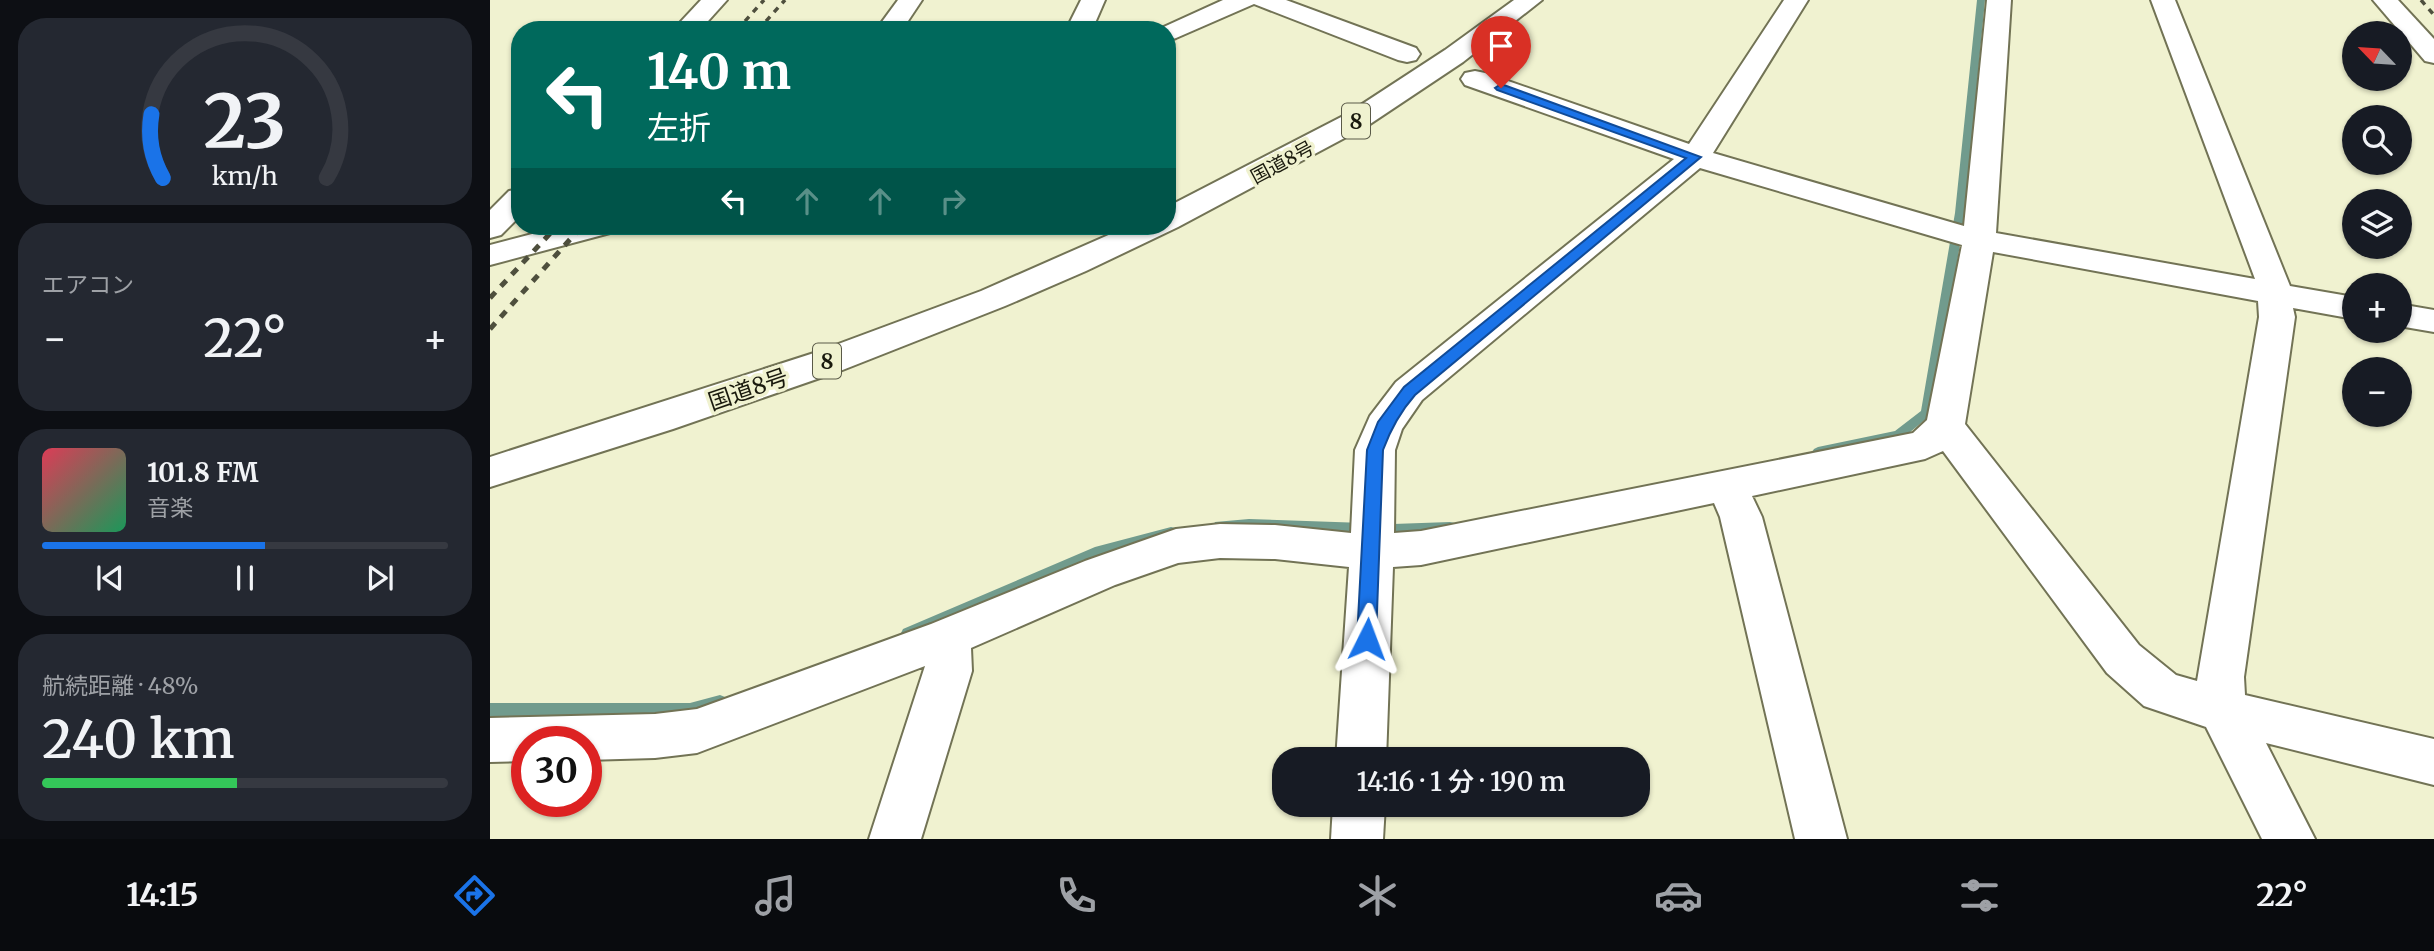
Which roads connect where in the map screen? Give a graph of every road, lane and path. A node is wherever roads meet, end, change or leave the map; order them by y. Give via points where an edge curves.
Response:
1 (715, 0) edge
2 (910, 0) edge
3 (1093, 0) edge
4 (1244, 0) edge
5 (1263, 0) edge
6 (1530, 0) edge
7 (1796, 0) edge
8 (1998, 0) edge
9 (2163, 0) edge
10 (2385, 0) edge
11 (695, 21) edge
12 (895, 21) edge
13 (1083, 21) edge
14 (1176, 29) edge
15 (1407, 54) dead end
16 (2434, 55) edge
17 (1475, 79) dead end
18 (1695, 157) junction
19 (511, 207) edge
20 (1176, 215) edge
21 (490, 228) edge
22 (565, 235) edge
23 (1136, 235) edge
24 (1979, 240) junction
25 (490, 255) edge
26 (2276, 295) junction
27 (2342, 306) edge
28 (2412, 317) edge
29 (2434, 321) edge
30 (1945, 426) junction
31 (490, 472) edge
32 (1727, 486) junction
33 (1372, 552) junction
34 (947, 638) junction
35 (2223, 711) junction
36 (490, 740) edge
37 (1362, 747) edge
38 (2434, 762) edge
39 (1358, 817) edge
40 (895, 839) edge
41 (1357, 839) edge
42 (1822, 839) edge
43 (2289, 839) edge

1 - 11 main road
2 - 12 main road
3 - 13 main road
4 - 14 main road
5 - 15 main road
6 - 20 main road, 国道8号 / 8 via 1357,120
7 - 18 main road
8 - 24 main road
9 - 26 main road
10 - 16 main road
17 - 18 main road
18 - 24 main road
18 - 33 main road via 1403,398 1375,450
19 - 21 main road
22 - 25 main road
23 - 31 main road, 国道8号 / 8 via 954,315 756,388
24 - 26 main road
24 - 30 main road
26 - 27 main road
26 - 35 main road via 2277,317 2220,677
28 - 29 main road
30 - 32 main road via 1924,445
30 - 35 main road via 2123,659 2161,691
32 - 33 main road via 1421,548
32 - 42 main road via 1741,517
33 - 34 main road via 1275,542 1176,546
33 - 37 main road
34 - 36 main road via 697,731
34 - 40 main road via 949,671
35 - 38 main road
35 - 43 main road
39 - 41 main road

